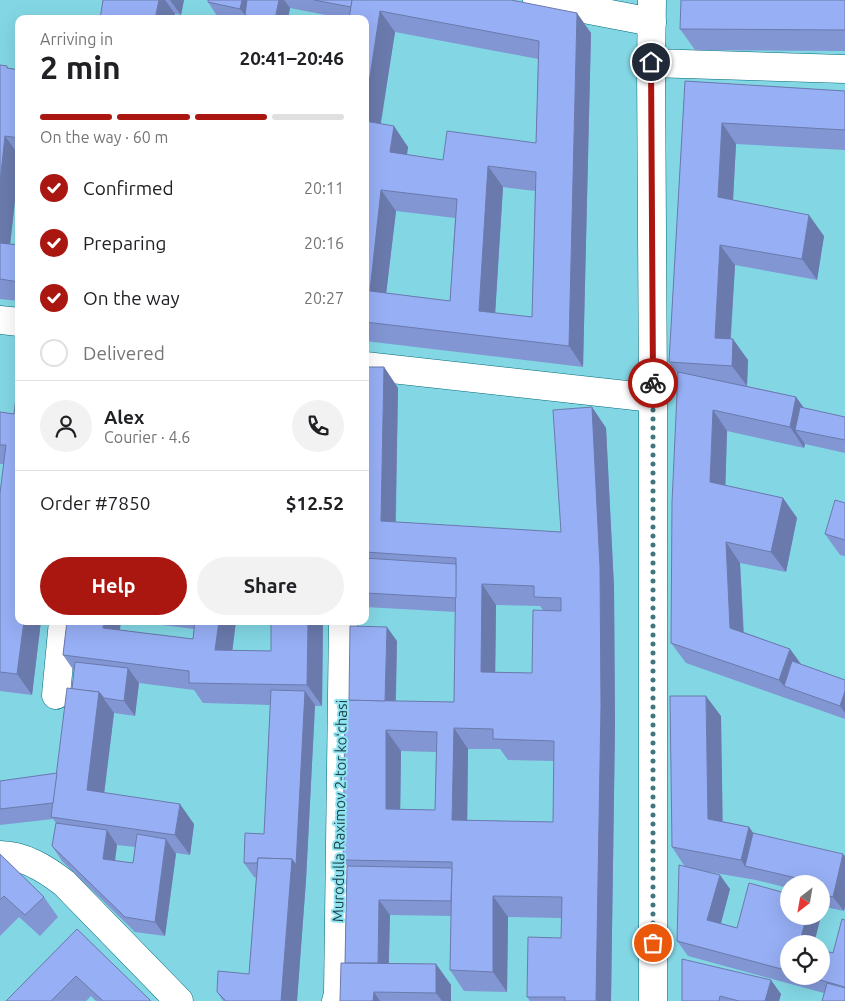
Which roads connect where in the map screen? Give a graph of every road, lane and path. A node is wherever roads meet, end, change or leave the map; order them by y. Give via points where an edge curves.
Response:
1 (537, 0) edge
2 (652, 11) edge
3 (651, 62) junction
4 (845, 69) edge
5 (0, 320) edge
6 (15, 322) edge
7 (369, 366) edge
8 (653, 398) junction
9 (64, 625) edge
10 (343, 625) edge
11 (56, 695) dead end
12 (0, 855) edge
13 (179, 1001) edge
14 (336, 1001) edge
15 (653, 1001) edge

1 - 2 street
2 - 3 street
3 - 4 street
3 - 8 street
5 - 6 street
7 - 8 street
8 - 15 street
9 - 11 street
10 - 14 street, Murodulla Raximov 2-tor koʻchasi
12 - 13 street via 18,857 50,872

